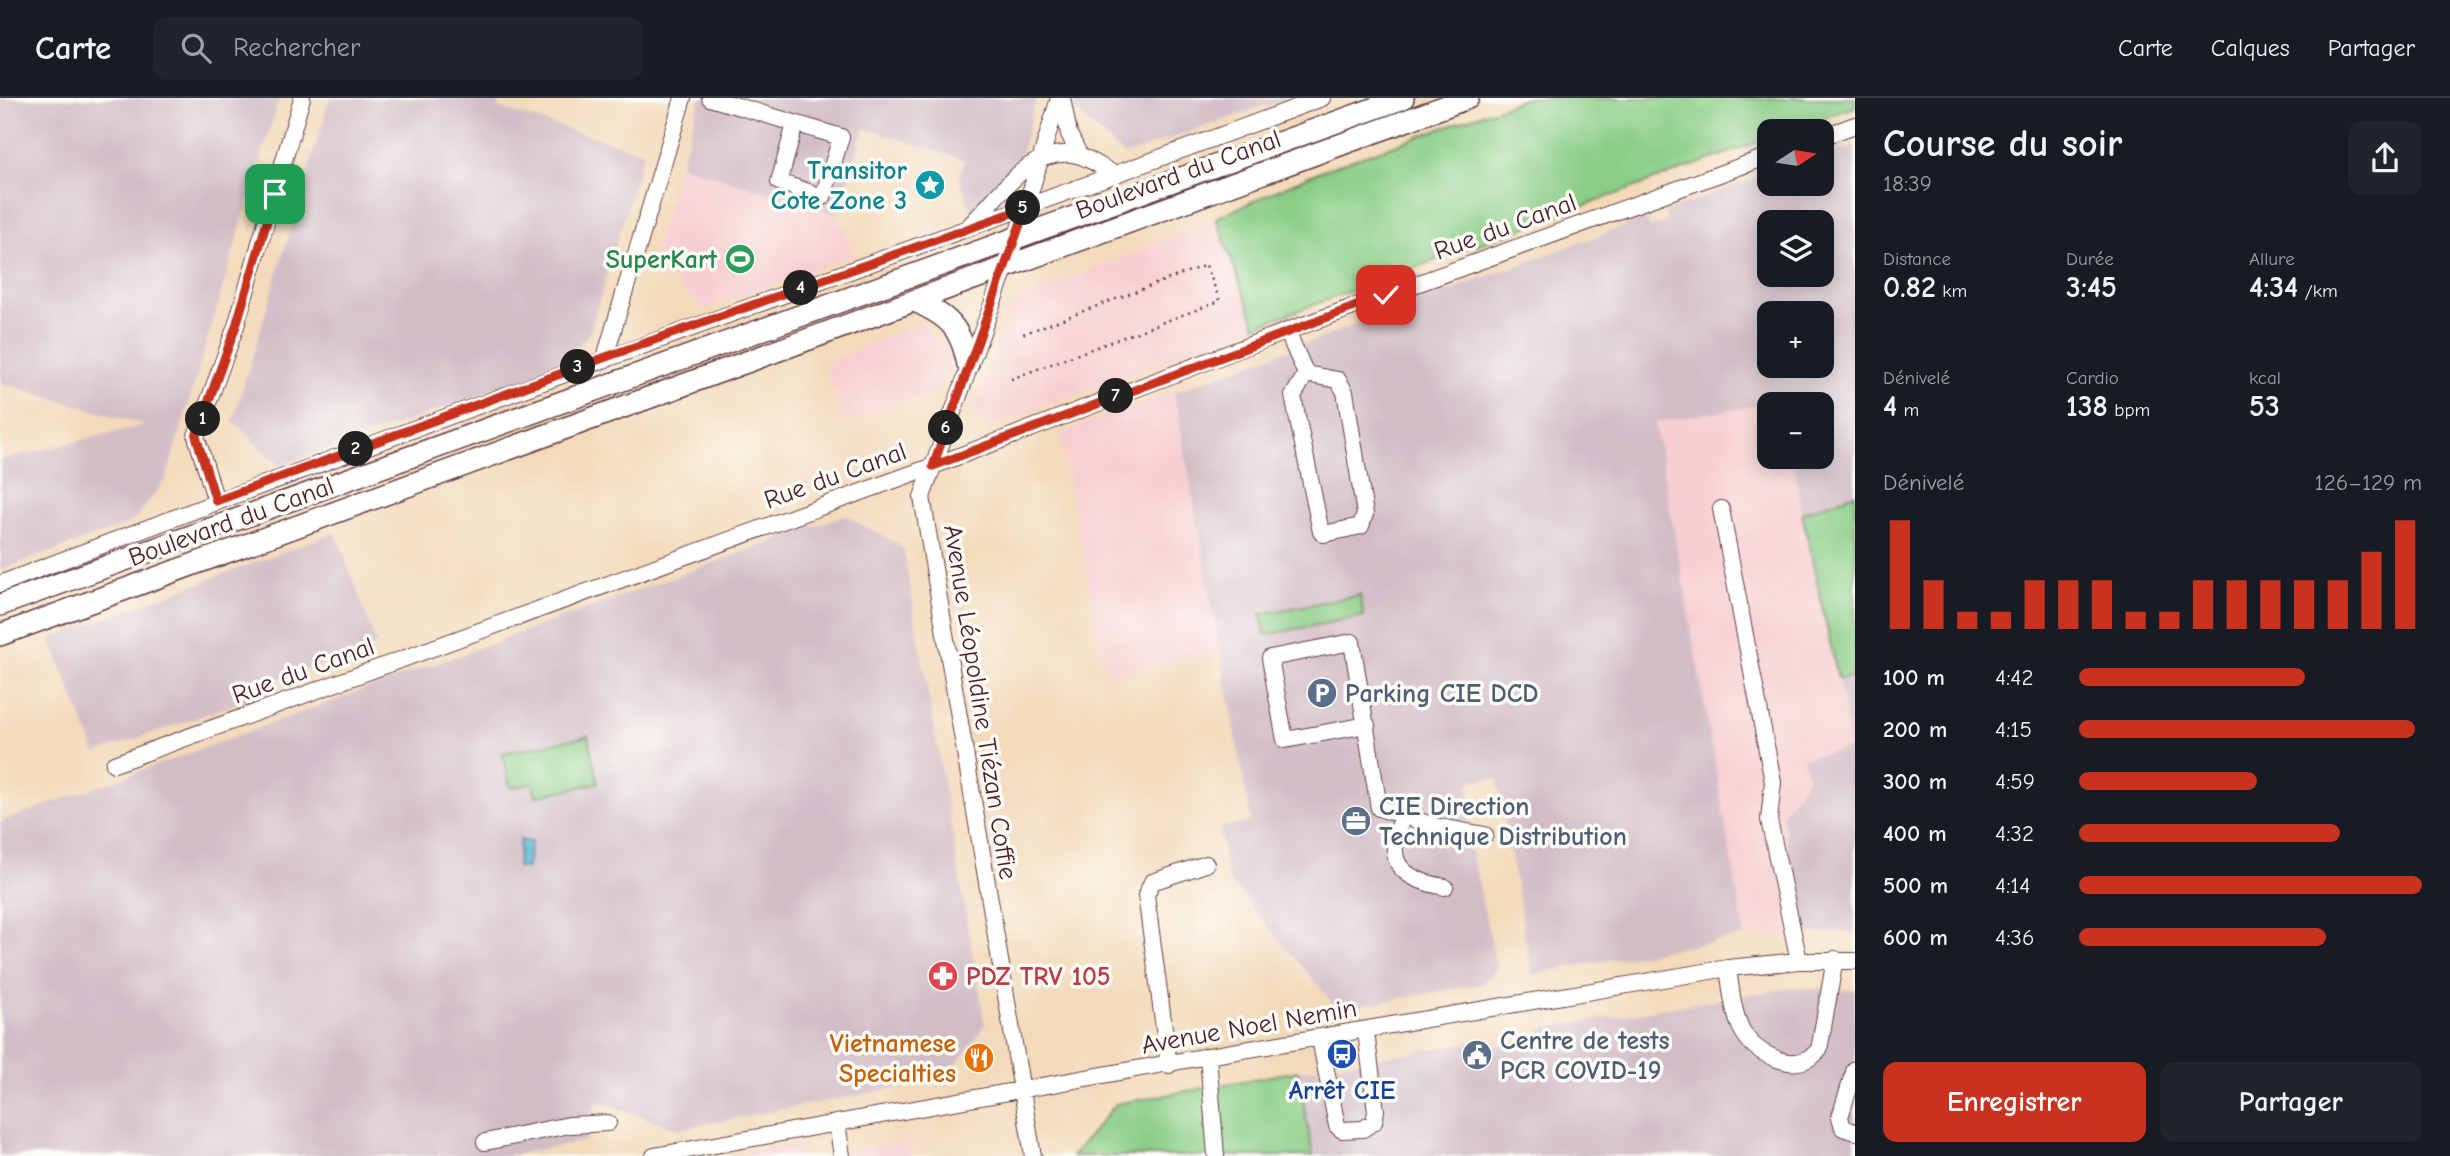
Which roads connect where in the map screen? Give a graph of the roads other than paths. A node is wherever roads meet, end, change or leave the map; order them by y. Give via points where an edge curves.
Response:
1 (302, 98) edge
2 (683, 98) edge
3 (710, 98) edge
4 (1060, 98) edge
5 (1322, 98) edge
6 (1403, 98) edge
7 (1468, 98) edge
8 (795, 124) junction
9 (1855, 125) edge
10 (1834, 133) edge
11 (1041, 156) junction
12 (1080, 156) junction
13 (1757, 160) edge
14 (1115, 175) junction
15 (1026, 208) junction
16 (963, 231) junction
17 (1017, 236) junction
18 (1006, 267) junction
19 (915, 301) junction
20 (1287, 331) junction
21 (606, 357) junction
22 (968, 364) junction
23 (1306, 374) junction
24 (933, 466) junction
25 (216, 501) junction
26 (1721, 509) dead end
27 (0, 584) edge
28 (0, 605) edge
29 (0, 635) edge
30 (1367, 725) junction
31 (114, 764) dead end
32 (1403, 817) junction
33 (1485, 835) dead end
34 (1206, 864) dead end
35 (1445, 887) dead end
36 (1835, 959) junction
37 (1799, 961) junction
38 (1855, 961) edge
39 (1728, 968) junction
40 (1366, 1032) junction
41 (1320, 1039) junction
42 (1208, 1056) junction
43 (1169, 1065) junction
44 (1855, 1069) edge
45 (1020, 1090) junction
46 (837, 1123) junction
47 (608, 1124) dead end
48 (1855, 1132) edge
49 (485, 1142) dead end
50 (654, 1156) edge
51 (842, 1156) edge
52 (1033, 1156) edge
53 (1216, 1156) edge

1 - 25 street via 236,326 196,436
2 - 21 street
3 - 8 street
4 - 11 street, Avenue Léopoldine Tiézan Coffie
4 - 12 street
5 - 14 street, Boulevard du Canal
6 - 17 main road, Boulevard du Canal
7 - 18 main road, Boulevard du Canal
8 - 8 street via 779,182 823,197 841,137
9 - 10 street
11 - 12 street
11 - 15 street, Avenue Léopoldine Tiézan Coffie
11 - 16 street
12 - 14 street
13 - 20 street, Rue du Canal
14 - 15 street, Boulevard du Canal
15 - 16 street, Boulevard du Canal
15 - 17 street, Avenue Léopoldine Tiézan Coffie
16 - 21 street, Boulevard du Canal
17 - 18 street, Avenue Léopoldine Tiézan Coffie
17 - 28 main road, Boulevard du Canal
18 - 19 main road, Boulevard du Canal
18 - 22 street, Avenue Léopoldine Tiézan Coffie
19 - 22 main road via 954,325
19 - 29 main road, Boulevard du Canal
20 - 23 street
20 - 24 street, Rue du Canal
21 - 25 street, Boulevard du Canal
22 - 24 street, Avenue Léopoldine Tiézan Coffie
23 - 23 street via 1338,380 1345,392 1366,513 1361,526 1321,532 1293,396
24 - 31 street, Rue du Canal
24 - 45 street, Avenue Léopoldine Tiézan Coffie via 922,497
25 - 27 street, Boulevard du Canal
26 - 37 street via 1773,782 1769,820
30 - 30 street via 1285,740 1270,659 1352,642
30 - 32 street via 1379,808
32 - 33 street
32 - 35 street via 1394,839 1395,855 1404,872 1418,882
34 - 43 street via 1152,883 1146,895
36 - 37 street, Avenue Noel Nemin
36 - 38 street, Avenue Noel Nemin
36 - 39 street via 1819,1050 1811,1059 1799,1062 1766,1055 1750,1045 1734,1014
37 - 39 street, Avenue Noel Nemin
39 - 40 street, Avenue Noel Nemin
40 - 41 street, Avenue Noel Nemin
40 - 41 street via 1376,1111 1374,1122 1363,1129 1337,1126
41 - 42 street, Avenue Noel Nemin
42 - 43 street, Avenue Noel Nemin
42 - 53 street
43 - 45 street, Avenue Noel Nemin
44 - 48 street via 1840,1117 1843,1128
45 - 46 street, Avenue Noel Nemin
45 - 52 street, Avenue Léopoldine Tiézan Coffie
46 - 50 street, Avenue Noel Nemin
46 - 51 street
47 - 49 street via 569,1125

